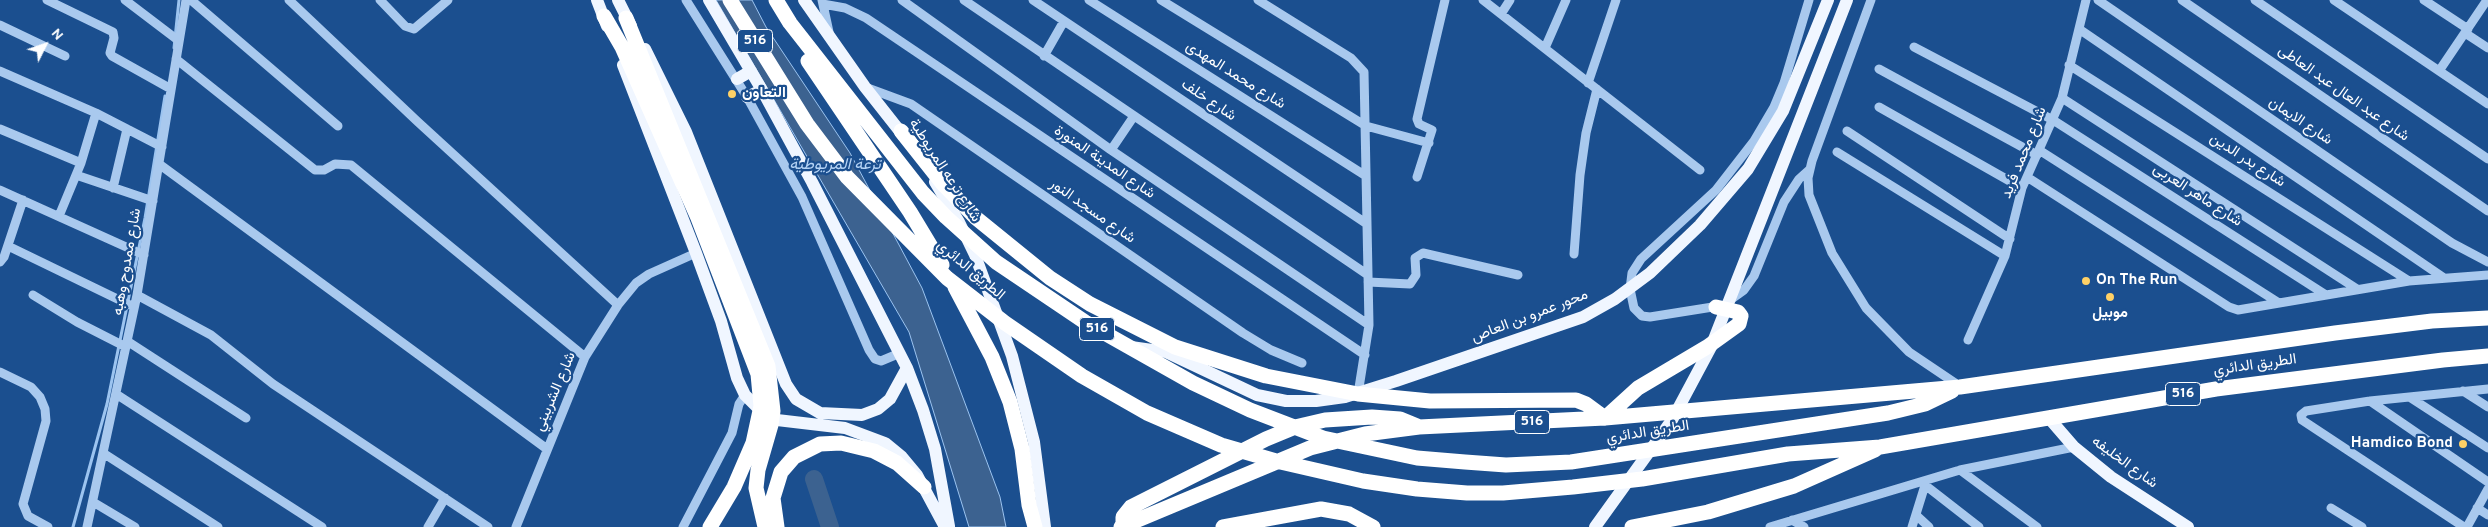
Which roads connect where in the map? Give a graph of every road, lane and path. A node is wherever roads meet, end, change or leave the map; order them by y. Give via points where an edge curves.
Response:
1 (47, 0) edge
2 (126, 0) edge
3 (186, 0) edge
4 (191, 0) edge
5 (289, 0) edge
6 (380, 0) edge
7 (448, 0) edge
8 (597, 0) edge
9 (618, 0) edge
10 (686, 0) edge
11 (708, 0) edge
12 (730, 0) edge
13 (776, 0) edge
14 (804, 0) edge
15 (902, 0) edge
16 (1033, 0) edge
17 (1089, 0) edge
18 (1258, 0) edge
19 (1445, 0) edge
20 (1483, 0) edge
21 (1510, 0) edge
22 (1566, 0) edge
23 (1616, 0) edge
24 (1809, 0) edge
25 (1847, 0) edge
26 (1871, 0) edge
27 (2085, 0) edge
28 (2098, 0) edge
29 (2182, 0) edge
30 (2255, 0) edge
31 (2334, 0) edge
32 (2424, 0) edge
33 (968, 1) edge
34 (1165, 1) edge
35 (2487, 1) edge
36 (823, 2) edge
37 (1825, 4) edge
38 (1501, 14) junction
39 (604, 16) junction
40 (626, 18) junction
41 (1064, 21) junction
42 (790, 23) junction
43 (0, 26) edge
44 (2079, 30) junction
45 (2466, 31) junction
46 (830, 36) junction
47 (178, 40) junction
48 (1914, 47) dead end
49 (1545, 48) junction
50 (2488, 48) edge
51 (65, 56) dead end
52 (1044, 56) junction
53 (176, 59) junction
54 (2069, 65) junction
55 (1879, 69) dead end
56 (0, 70) edge
57 (751, 71) junction
58 (2439, 71) junction
59 (737, 80) junction
60 (1588, 83) junction
61 (865, 87) junction
62 (172, 89) junction
63 (1597, 89) junction
64 (762, 90) junction
65 (747, 97) junction
66 (2062, 98) junction
67 (2488, 104) edge
68 (1879, 107) dead end
69 (96, 113) junction
70 (1134, 116) junction
71 (2053, 120) junction
72 (338, 126) dead end
73 (1366, 126) junction
74 (0, 129) edge
75 (127, 129) junction
76 (901, 131) junction
77 (1847, 131) dead end
78 (1429, 143) junction
79 (158, 145) junction
80 (1111, 150) junction
81 (1837, 152) dead end
82 (2038, 152) junction
83 (2488, 159) edge
84 (81, 163) junction
85 (159, 164) junction
86 (1700, 170) dead end
87 (1809, 170) junction
88 (76, 175) junction
89 (1366, 176) junction
90 (1417, 176) dead end
91 (2027, 177) junction
92 (113, 188) junction
93 (2022, 188) junction
94 (0, 190) edge
95 (22, 200) junction
96 (149, 200) junction
97 (2488, 211) edge
98 (59, 216) junction
99 (1367, 224) junction
100 (2010, 239) junction
101 (8, 246) junction
102 (139, 253) junction
103 (696, 254) junction
104 (1574, 254) dead end
105 (2005, 256) junction
106 (0, 262) edge
107 (2488, 262) edge
108 (1518, 275) dead end
109 (2488, 275) edge
110 (1368, 278) junction
111 (2444, 278) junction
112 (2409, 281) junction
113 (2357, 290) junction
114 (33, 295) dead end
115 (137, 295) junction
116 (2326, 295) junction
117 (2279, 303) junction
118 (129, 305) junction
119 (618, 305) junction
120 (1716, 307) junction
121 (2488, 318) edge
122 (1369, 325) junction
123 (1968, 340) dead end
124 (122, 343) junction
125 (1127, 347) junction
126 (900, 353) junction
127 (1365, 355) junction
128 (2488, 356) edge
129 (585, 357) junction
130 (1302, 363) dead end
131 (907, 368) junction
132 (0, 372) edge
133 (786, 384) junction
134 (1960, 387) junction
135 (2488, 389) edge
136 (2463, 391) junction
137 (116, 394) junction
138 (1358, 394) junction
139 (745, 395) junction
140 (2411, 398) junction
141 (2370, 401) junction
142 (2488, 407) edge
143 (2048, 417) junction
144 (246, 418) dead end
145 (1605, 418) junction
146 (1419, 427) junction
147 (1880, 447) junction
148 (2074, 447) junction
149 (2488, 448) edge
150 (547, 449) junction
151 (103, 453) junction
152 (755, 455) junction
153 (1960, 470) junction
154 (2488, 482) edge
155 (1926, 483) junction
156 (924, 487) junction
157 (2488, 489) edge
158 (445, 498) junction
159 (93, 502) junction
160 (2331, 508) dead end
161 (2477, 508) junction
162 (1708, 512) junction
163 (1916, 515) junction
164 (2488, 515) edge
165 (1792, 520) junction
166 (48, 527) edge
167 (88, 527) edge
168 (135, 527) edge
169 (218, 527) edge
170 (322, 527) edge
171 (428, 527) edge
172 (488, 527) edge
173 (516, 527) edge
174 (683, 527) edge
175 (710, 527) edge
176 (765, 527) edge
177 (777, 527) edge
178 (945, 527) edge
179 (949, 527) edge
180 (1035, 527) edge
181 (1045, 527) edge
182 (1122, 527) edge
183 (1223, 527) edge
184 (1373, 527) edge
185 (1595, 527) edge
186 (1632, 527) edge
187 (1679, 527) edge
188 (1770, 527) edge
189 (1804, 527) edge
190 (1912, 527) edge
191 (1929, 527) edge
192 (1979, 527) edge
193 (2037, 527) edge
194 (2188, 527) edge
195 (2362, 527) edge
196 (2465, 527) edge

1 - 62 street via 113,32 112,56
2 - 47 street
3 - 47 street, شارع ممدوح وهبه
4 - 72 street
5 - 119 street
6 - 7 street via 409,28 418,27
8 - 39 main road
9 - 40 main road
10 - 59 street
11 - 57 main road
12 - 147 highway, الطريق الدائري / 516 via 808,124 847,177 947,278 1082,376 1147,413 1221,445 1363,481 1417,489 1504,493 1642,479 1816,450
13 - 42 highway, الطريق الدائري / 516
14 - 46 main road, شارع ترعه المريوطية
15 - 80 street
16 - 41 street, شارع خلف
17 - 89 street, شارع محمد المهدى
18 - 73 street via 1351,58 1364,72
19 - 78 street via 1417,120 1431,129
20 - 38 street
21 - 38 street
22 - 49 street
23 - 60 street
24 - 120 street via 1784,83 1754,141 1716,190 1641,259 1632,273 1630,289 1634,308 1642,316
25 - 185 main road via 1711,348 1672,420
26 - 87 street
27 - 44 street, شارع محمد فريد
28 - 107 street, شارع الايمان via 2452,243
29 - 97 street, شارع عبد العال عبد العاطى
30 - 83 street
31 - 58 street
32 - 45 street
33 - 52 street
34 - 73 street
35 - 45 street
36 - 46 street
36 - 127 street, شارع المدينة المنورة via 866,18
37 - 125 main road, محور عمرو بن العاص via 1783,111 1734,186 1650,273 1615,299 1582,317 1396,381 1345,397 1316,402 1286,401 1257,395 1166,352
38 - 49 street
39 - 103 main road
39 - 152 highway via 622,47 698,218 758,374 761,406
40 - 133 main road via 677,111
40 - 152 highway via 768,366 773,411 771,425
41 - 52 street
41 - 99 street, شارع خلف
42 - 125 highway, الطريق الدائري / 516 via 880,139 946,217 1019,279
42 - 180 highway via 808,62 910,212 954,285 1002,379 1017,425
43 - 51 street
44 - 54 street, شارع محمد فريد
44 - 111 street
45 - 50 street
45 - 58 street
46 - 61 main road, شارع ترعه المريوطية
47 - 53 street, شارع ممدوح وهبه
48 - 71 street, شارع ماهر العربى
49 - 60 street
52 - 70 street
53 - 62 street, شارع ممدوح وهبه
53 - 129 street via 315,170 324,170 335,164 351,165
54 - 66 street, شارع محمد فريد
54 - 112 street, شارع بدر الدين
55 - 82 street
56 - 69 street
57 - 59 main road
57 - 64 main road
58 - 67 street
59 - 65 street
60 - 63 street
61 - 76 main road, شارع ترعه المريوطية
61 - 130 street, شارع مسجد النور via 911,104 1243,333
62 - 79 street, شارع ممدوح وهبه
63 - 86 street
63 - 104 street via 1580,176
64 - 65 main road
64 - 126 main road
65 - 126 street via 802,197 868,350 881,361
66 - 71 street, شارع محمد فريد
66 - 113 street
68 - 93 street
69 - 75 street
69 - 84 street
70 - 80 street
70 - 110 street
71 - 82 street, شارع محمد فريد
71 - 116 street, شارع ماهر العربى
73 - 78 street
73 - 89 street
74 - 84 street
75 - 79 street
75 - 92 street
76 - 138 highway via 943,184 976,218 1042,273 1090,304 1166,343 1220,363 1266,376
76 - 181 main road, شارع ترعه المريوطية via 960,222 998,313 1031,428
77 - 100 street
78 - 90 street
79 - 85 street, شارع ممدوح وهبه
80 - 122 street
81 - 105 street
82 - 91 street, شارع محمد فريد
82 - 117 street
84 - 88 street
85 - 96 street, شارع ممدوح وهبه
85 - 150 street
87 - 120 street via 1784,202 1750,283 1731,300
87 - 134 street via 1812,203 1832,253 1858,296 1879,324 1909,352
88 - 92 street
88 - 98 street
89 - 99 street
91 - 93 street, شارع محمد فريد
91 - 117 street via 2229,307 2238,310
92 - 96 street
93 - 100 street, شارع محمد فريد
94 - 95 street
95 - 98 street
95 - 101 street
96 - 102 street, شارع ممدوح وهبه
98 - 102 street
99 - 110 street
100 - 105 street, شارع محمد فريد
101 - 106 street
101 - 118 street
102 - 115 street, شارع ممدوح وهبه
103 - 119 street, شارع الشربيني via 649,274 636,283
103 - 139 main road
105 - 123 street, شارع محمد فريد
108 - 110 street via 1423,252 1415,258 1416,275 1410,284
109 - 111 street
110 - 122 street
111 - 112 street
112 - 113 street
113 - 116 street
114 - 124 street via 77,322
115 - 118 street, شارع ممدوح وهبه
115 - 158 street via 211,335 273,384
116 - 117 street
118 - 124 street, شارع ممدوح وهبه
119 - 129 street, شارع الشربيني
120 - 145 highway via 1738,312 1741,316 1739,324 1638,388
121 - 134 highway, الطريق الدائري / 516 via 2335,333
122 - 127 street
124 - 137 street, شارع ممدوح وهبه
124 - 144 street
125 - 134 highway, الطريق الدائري / 516 via 1250,410 1323,438 1417,458 1506,465 1603,458 1888,413 1926,404
126 - 131 main road
127 - 138 street
128 - 143 highway, الطريق الدائري / 516 via 2216,389
129 - 150 street, شارع الشربيني
131 - 133 main road via 895,393 884,404 854,416 812,410 796,399
131 - 179 main road via 935,449
132 - 166 street via 31,387 45,409 46,421 23,509 28,516
133 - 139 main road via 766,400
134 - 145 highway, الطريق الدائري / 516
135 - 136 street
136 - 140 street
136 - 142 street
137 - 151 street, شارع ممدوح وهبه
137 - 170 street
138 - 145 highway via 1430,401 1576,400
139 - 156 main road via 756,407 777,420 831,426 876,438 902,457
139 - 174 street via 739,404 732,433
140 - 141 street
140 - 149 street
141 - 154 street
141 - 196 street via 2303,412 2302,420
143 - 147 highway, الطريق الدائري / 516
143 - 148 main road, شارع الخليفه
145 - 146 highway, الطريق الدائري / 516
146 - 182 highway, الطريق الدائري / 516 via 1365,434 1310,448
146 - 182 highway via 1400,419 1372,417 1325,420 1295,427 1266,438 1131,507 1123,518
147 - 162 highway, الطريق الدائري / 516 via 1808,481
148 - 153 street
148 - 194 main road, شارع الخليفه via 2111,477
150 - 173 street, شارع الشربيني
151 - 159 street, شارع ممدوح وهبه
151 - 169 street
152 - 175 highway
152 - 176 highway via 756,488
153 - 155 street
153 - 193 street
155 - 163 street
155 - 165 street
155 - 192 street
156 - 177 highway via 897,463 874,450 841,443 820,444 794,457 781,472 773,498
156 - 178 main road
157 - 161 street
158 - 171 street
158 - 172 street
159 - 167 street, شارع ممدوح وهبه
159 - 168 street
160 - 195 street
161 - 164 street
161 - 196 street
162 - 186 highway, الطريق الدائري / 516
162 - 187 highway
163 - 190 street
163 - 191 street
165 - 188 street
165 - 189 street
183 - 184 highway via 1320,509 1349,514

